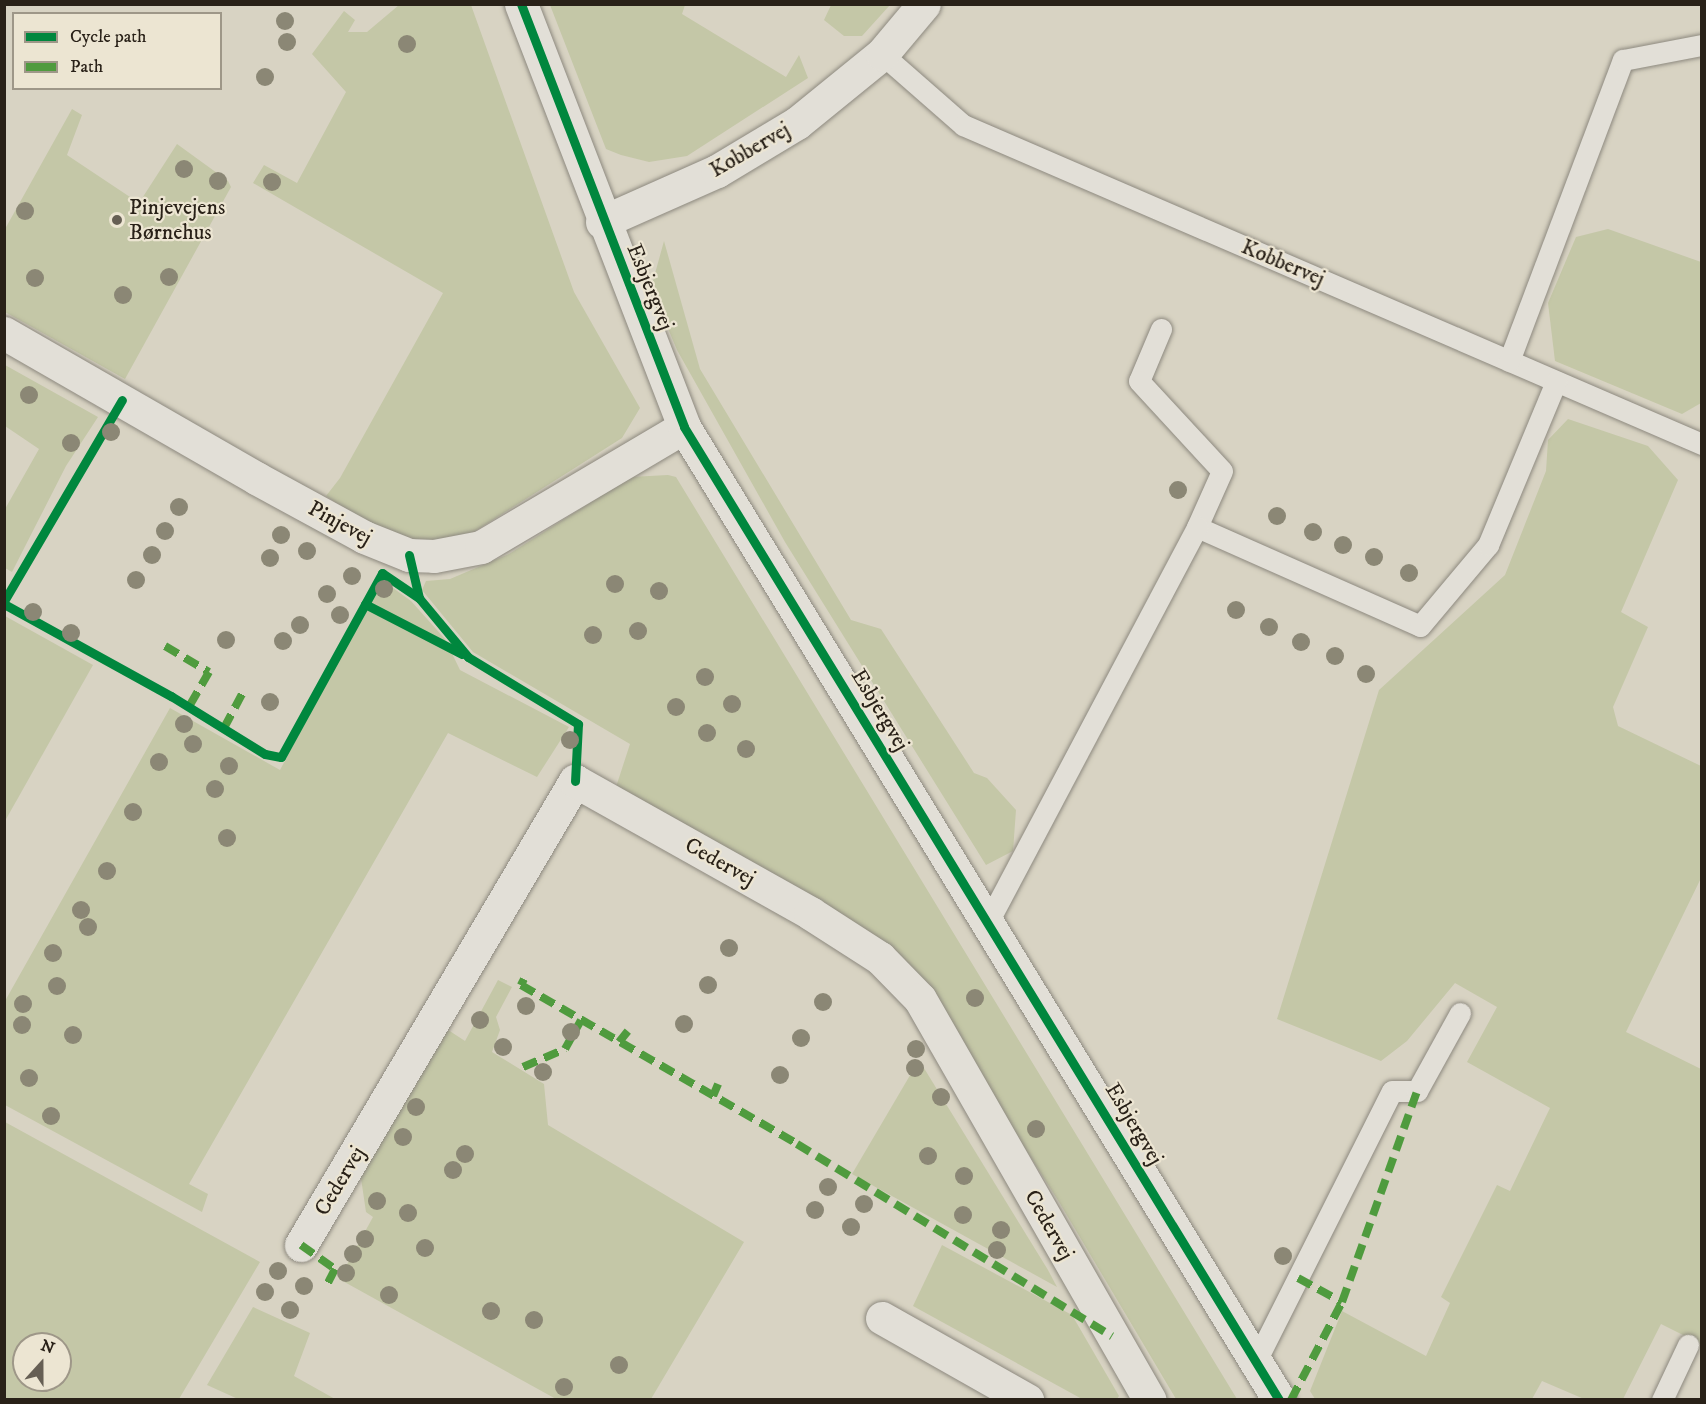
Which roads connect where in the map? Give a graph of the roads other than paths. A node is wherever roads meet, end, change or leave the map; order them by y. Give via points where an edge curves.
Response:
1 (521, 4) edge
2 (924, 4) edge
3 (1701, 45) edge
4 (882, 54) junction
5 (602, 222) junction
6 (1161, 329) dead end
7 (4, 333) edge
8 (1509, 361) junction
9 (1556, 382) junction
10 (684, 427) junction
11 (1701, 444) edge
12 (1197, 527) junction
13 (988, 922) junction
14 (1460, 1013) dead end
15 (301, 1245) dead end
16 (882, 1318) dead end
17 (1688, 1345) dead end
18 (1256, 1361) junction
19 (1028, 1400) edge
20 (1150, 1400) edge
21 (1279, 1400) edge
22 (1662, 1400) edge

1 - 5 street, Esbjergvej
2 - 4 street, Kobbervej
3 - 8 lane via 1623,60
4 - 5 street, Kobbervej via 796,123 717,171
4 - 8 lane, Kobbervej via 963,125
5 - 10 street, Esbjergvej
6 - 12 lane via 1139,381 1222,471
7 - 10 street, Pinjevej via 256,478 364,537 409,555 434,556 482,548
8 - 9 lane, Kobbervej
9 - 11 lane, Kobbervej
9 - 12 lane via 1488,545 1420,626
10 - 13 street, Esbjergvej
12 - 13 lane
13 - 18 street, Esbjergvej
14 - 18 lane via 1416,1091 1392,1091
15 - 20 street, Cedervej via 575,781 810,913 880,958 920,999
16 - 19 street
17 - 22 lane
18 - 21 street, Esbjergvej

